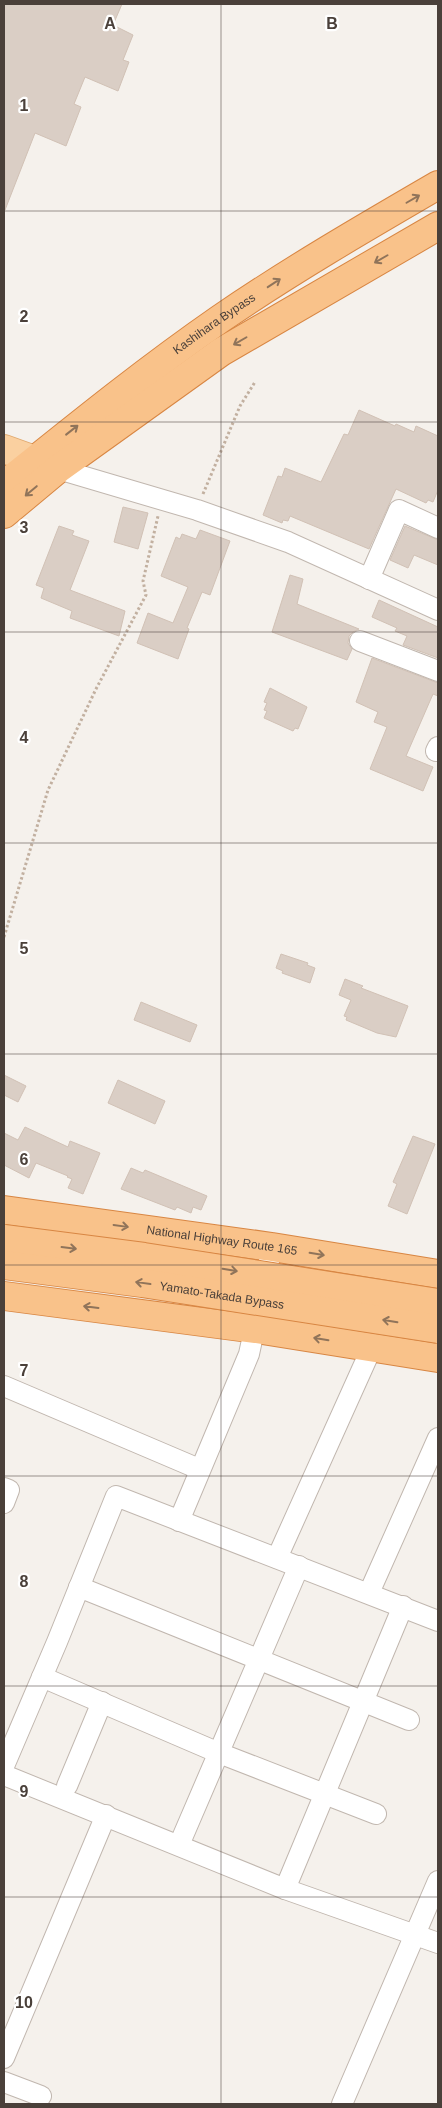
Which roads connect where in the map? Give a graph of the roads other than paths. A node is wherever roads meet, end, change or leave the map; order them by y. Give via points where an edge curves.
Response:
1 (438, 184) edge
2 (438, 226) edge
3 (4, 449) edge
4 (46, 465) junction
5 (4, 485) edge
6 (4, 514) edge
7 (438, 528) edge
8 (369, 580) junction
9 (438, 610) edge
10 (360, 641) dead end
11 (438, 671) edge
12 (4, 1210) edge
13 (49, 1216) junction
14 (4, 1239) edge
15 (272, 1247) junction
16 (4, 1265) edge
17 (438, 1274) edge
18 (6, 1297) edge
19 (438, 1303) edge
20 (256, 1329) junction
21 (438, 1329) edge
22 (372, 1347) junction
23 (438, 1357) edge
24 (4, 1386) edge
25 (438, 1438) edge
26 (199, 1469) junction
27 (4, 1488) edge
28 (4, 1503) edge
29 (179, 1521) junction
30 (277, 1558) junction
31 (299, 1566) junction
32 (79, 1587) junction
33 (369, 1593) junction
34 (403, 1606) junction
35 (438, 1621) edge
36 (259, 1660) junction
37 (42, 1677) junction
38 (102, 1702) junction
39 (364, 1702) junction
40 (409, 1720) dead end
41 (219, 1752) junction
42 (4, 1766) edge
43 (4, 1775) edge
44 (67, 1786) dead end
45 (325, 1793) junction
46 (376, 1814) dead end
47 (106, 1815) junction
48 (179, 1845) junction
49 (438, 1880) edge
50 (285, 1888) junction
51 (414, 1934) junction
52 (438, 1943) edge
53 (4, 2058) edge
54 (4, 2082) edge
55 (41, 2096) dead end
56 (342, 2104) edge

4 -> 1 highway, Kashihara Bypass via 133,382 314,258
2 -> 4 highway, Kashihara Bypass via 221,352
3 - 4 main road
4 - 5 highway, Kashihara Bypass
4 -> 6 highway, Kashihara Bypass
4 - 8 street via 197,510 288,542
7 - 8 street via 399,510
8 - 9 street
10 - 11 street
12 - 13 highway, National Highway Route 165
13 -> 15 highway, National Highway Route 165
13 - 18 street
14 -> 19 highway, Yamato-Takada Bypass, bridge via 144,1257
15 -> 17 highway, National Highway Route 165
15 - 20 street
21 -> 16 highway, Yamato-Takada Bypass, bridge
20 -> 18 highway
22 -> 20 highway
20 - 26 street via 249,1354
22 - 23 highway
22 - 30 street
24 - 26 street
25 - 33 street
26 - 29 street
27 - 28 street via 9,1490
29 - 30 street
29 - 32 street via 116,1496
30 - 31 street
31 - 33 street
31 - 36 street
32 - 36 street
32 - 37 street
33 - 34 street
34 - 35 street
34 - 39 street
36 - 39 street
36 - 41 street
37 - 38 street
37 - 42 street
38 - 41 street
38 - 44 street
39 - 40 street
39 - 45 street
41 - 45 street
41 - 48 street
43 - 47 street
45 - 46 street
45 - 50 street
47 - 48 street
47 - 53 street
48 - 50 street
49 - 51 street
50 - 51 street
51 - 52 street
51 - 56 street
54 - 55 street

